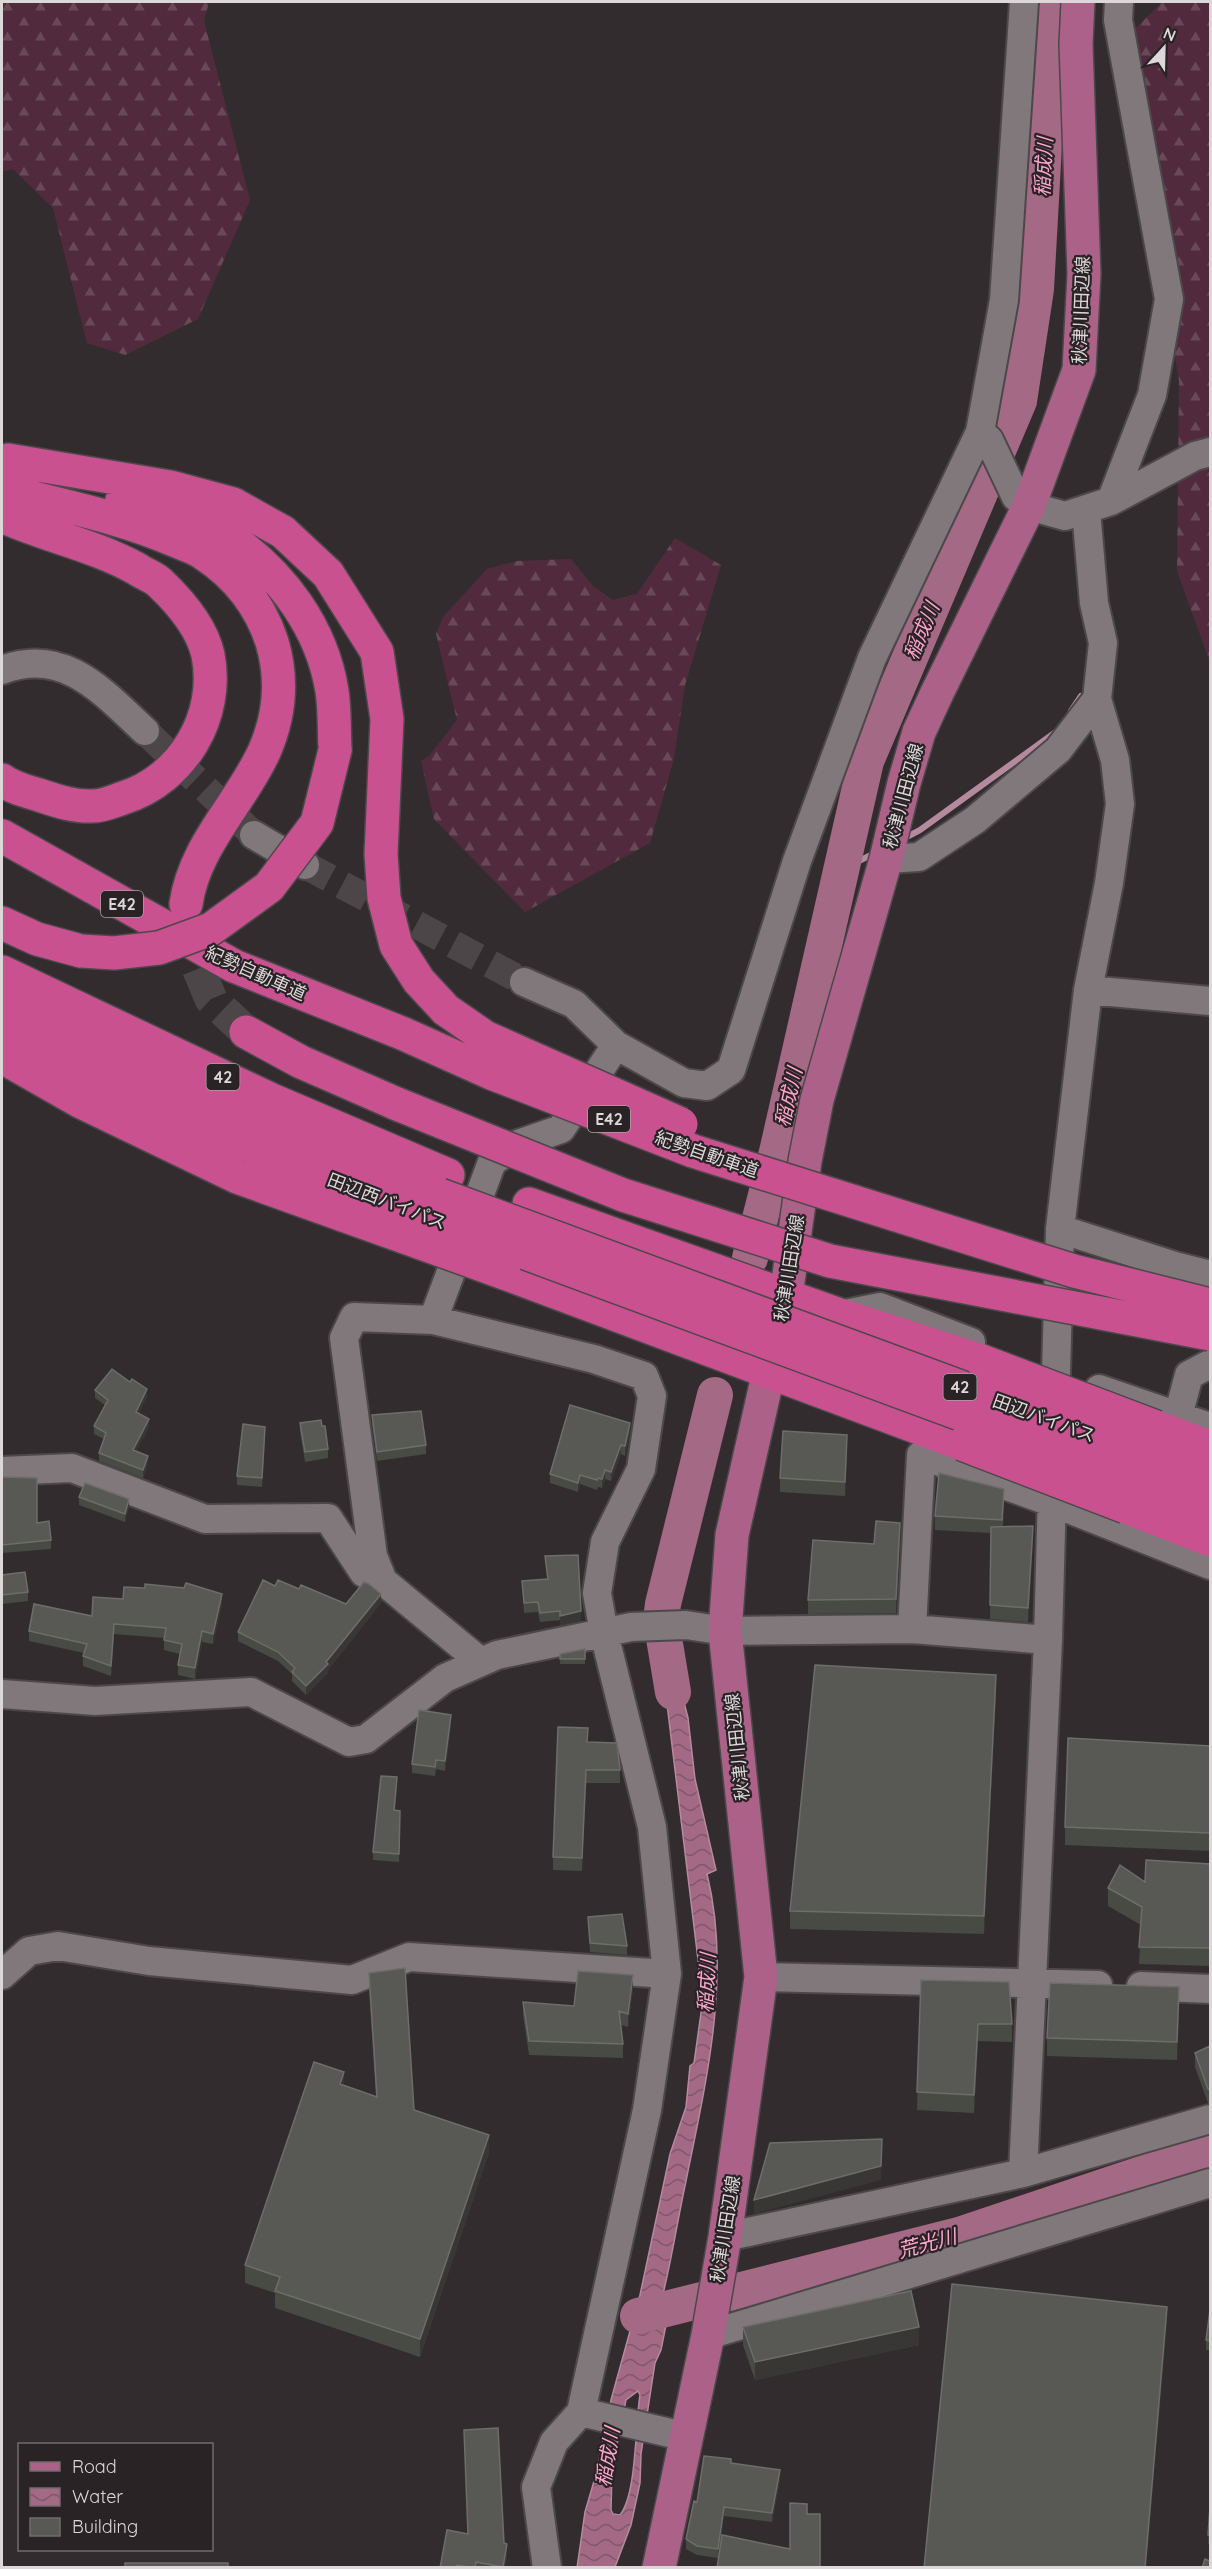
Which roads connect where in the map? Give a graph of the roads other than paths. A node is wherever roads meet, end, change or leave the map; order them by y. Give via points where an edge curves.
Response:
1 (1024, 2) edge
2 (1078, 2) edge
3 (1119, 2) edge
4 (985, 436) junction
5 (1210, 452) edge
6 (4, 469) edge
7 (1023, 502) junction
8 (1099, 506) junction
9 (2, 516) edge
10 (2, 670) edge
11 (1097, 699) junction
12 (145, 730) tunnel mouth
13 (2, 780) edge
14 (254, 835) tunnel mouth
15 (2, 836) edge
16 (886, 859) junction
17 (305, 865) tunnel mouth
18 (186, 904) tunnel mouth
19 (2, 923) edge
20 (2, 972) edge
21 (524, 982) tunnel mouth
22 (1088, 990) junction
23 (1210, 1001) edge
24 (2, 1003) edge
25 (2, 1032) edge
26 (246, 1032) tunnel mouth
27 (616, 1045) junction
28 (2, 1058) edge
29 (818, 1191) junction
30 (435, 1208) junction
31 (1060, 1230) junction
32 (1210, 1275) edge
33 (1210, 1305) edge
34 (840, 1315) junction
35 (433, 1320) junction
36 (778, 1334) junction
37 (1210, 1334) edge
38 (1210, 1364) edge
39 (1056, 1374) junction
40 (1210, 1427) edge
41 (1210, 1447) edge
42 (1148, 1457) junction
43 (2, 1471) edge
44 (1210, 1478) edge
45 (1051, 1502) junction
46 (1210, 1506) edge
47 (1210, 1540) edge
48 (1210, 1565) edge
49 (383, 1581) junction
50 (912, 1629) junction
51 (617, 1630) junction
52 (725, 1631) junction
53 (1048, 1640) junction
54 (481, 1662) junction
55 (2, 1695) edge
56 (667, 1974) junction
57 (2, 1975) edge
58 (761, 1977) junction
59 (1032, 1983) junction
60 (1210, 1989) edge
61 (1210, 2119) edge
62 (1023, 2173) junction
63 (1210, 2183) edge
64 (725, 2237) junction
65 (708, 2335) junction
66 (581, 2412) junction
67 (675, 2433) junction
68 (547, 2568) edge
69 (658, 2568) edge

1 - 4 street via 1004,300
2 - 7 main road, 秋津川田辺線 via 1084,274 1079,370
3 - 8 street via 1118,20 1169,299 1152,395
4 - 7 street
4 - 27 street via 872,658 797,861 731,1070 707,1086 684,1083
5 - 8 street
6 - 18 highway via 203,553 242,586 266,625 278,663 278,710 264,751 208,843 189,883
6 - 19 highway, bridge via 170,513 229,537 300,605 320,643 332,691 335,750 317,823 269,887 211,929 159,948 114,953 81,951 37,939
6 - 29 highway, bridge via 170,488 233,504 283,532 328,574 378,652 387,719 381,854 384,898 396,945 419,981 446,1010 485,1037 739,1148
7 - 8 street via 1065,516
7 - 16 main road, 秋津川田辺線 via 920,732
8 - 11 street via 1094,603 1103,643
9 - 13 highway via 36,531 107,552 159,582 190,617 207,653 210,684 195,740 178,764 138,794 95,806 70,805
10 - 12 street via 21,662 56,666 86,678
11 - 16 street via 1058,750 975,820 919,857
11 - 22 street via 1115,760 1120,804
14 - 17 street
15 - 29 highway, 紀勢自動車道 / E42, bridge via 234,966 491,1073 693,1151
16 - 36 main road, 秋津川田辺線 via 817,1100
20 - 30 highway, 42 via 272,1100
21 - 27 street via 574,1004
22 - 23 street
22 - 31 street
24 - 30 highway, 田辺西バイパス / 42 via 66,1037 285,1134
25 - 30 highway, 田辺西バイパス / 42 via 231,1139
26 - 37 highway, bridge via 301,1062 397,1104 623,1195 830,1262
27 - 35 street via 561,1129 518,1144 492,1162
28 - 30 highway, 42 via 81,1102 237,1177
29 - 33 highway, 紀勢自動車道 / E42, bridge via 1074,1271
30 - 36 highway, 田辺西バイパス / 42, bridge
30 - 36 highway, 42 via 529,1204
30 - 36 highway, 42, bridge via 504,1273
31 - 32 street
31 - 39 street
34 - 36 highway, 42
34 - 39 street via 880,1307
34 - 42 highway, 42, bridge via 982,1361
35 - 49 street via 354,1317 344,1338 373,1556
35 - 51 street via 594,1359 644,1376 652,1396 641,1469 605,1542 597,1593
36 - 42 highway, 田辺バイパス / 42, bridge
36 - 42 highway, 42, bridge via 962,1444
36 - 52 main road, 秋津川田辺線 via 732,1535
38 - 42 street via 1189,1375
39 - 42 street
39 - 45 street
40 - 42 street
41 - 42 highway, 42
42 - 44 highway, 田辺バイパス / 42
42 - 46 highway, 田辺バイパス / 42
42 - 47 highway, 42
43 - 49 street via 72,1468 205,1519 328,1518 364,1573
45 - 48 street
45 - 50 street via 921,1455
45 - 53 street
49 - 54 street
50 - 52 street
50 - 53 street
51 - 52 street via 686,1624
51 - 54 street via 497,1655
51 - 56 street via 652,1827
52 - 58 main road, 秋津川田辺線
53 - 59 street via 1053,1738
54 - 55 street via 445,1678 366,1739 349,1742 251,1692 95,1701
56 - 57 street via 409,1957 352,1980 149,1961 58,1946 29,1951
56 - 66 street via 647,2110
58 - 59 street
58 - 64 main road, 秋津川田辺線
59 - 60 street
59 - 62 street
61 - 62 street
62 - 64 street
63 - 65 street
64 - 65 main road, 秋津川田辺線
65 - 67 main road, 秋津川田辺線
66 - 67 street
66 - 68 street via 554,2442 536,2487
67 - 69 main road, 秋津川田辺線

